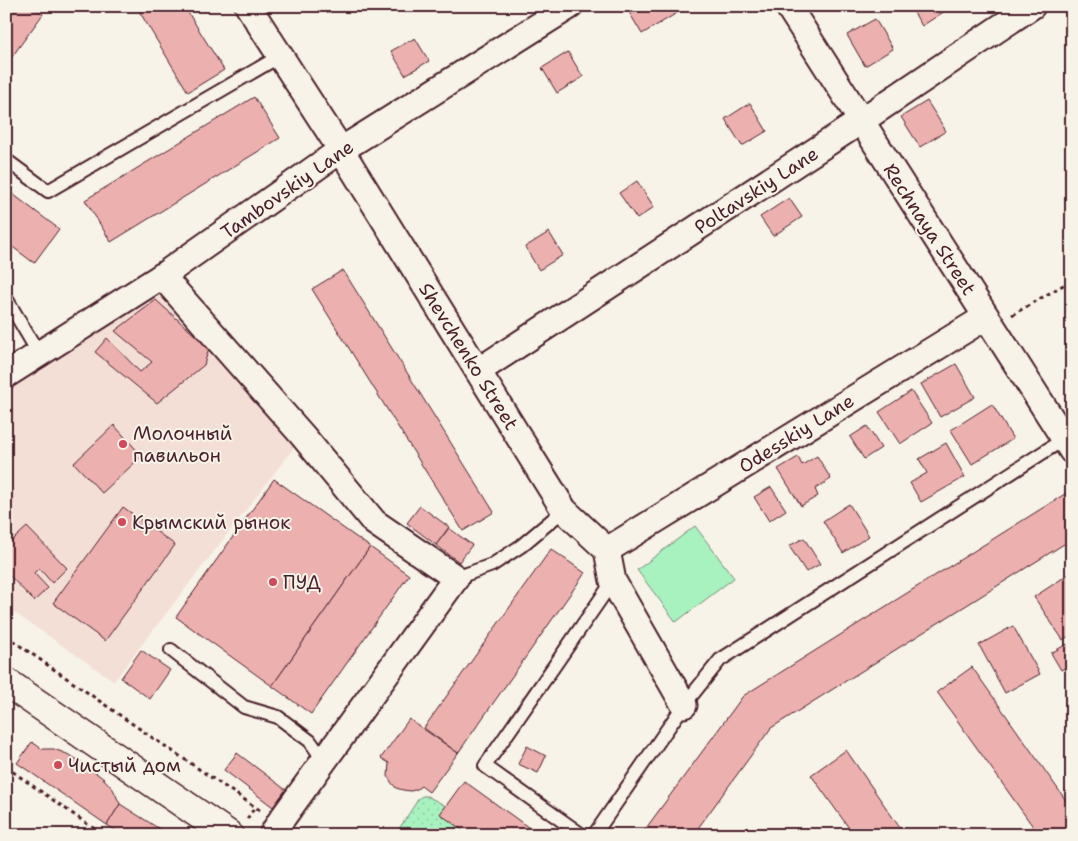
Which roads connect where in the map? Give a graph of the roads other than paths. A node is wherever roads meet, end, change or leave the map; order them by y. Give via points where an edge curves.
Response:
1 (248, 6) edge
2 (570, 6) edge
3 (788, 6) edge
4 (1032, 6) edge
5 (280, 56) junction
6 (861, 121) junction
7 (341, 150) junction
8 (6, 160) edge
9 (162, 276) junction
10 (6, 298) edge
11 (989, 322) junction
12 (39, 354) junction
13 (478, 371) junction
14 (6, 375) edge
15 (1068, 445) edge
16 (564, 510) junction
17 (607, 550) junction
18 (456, 578) junction
19 (613, 581) junction
20 (171, 650) dead end
21 (6, 682) edge
22 (684, 705) junction
23 (324, 761) junction
24 (275, 829) edge
25 (230, 835) edge
26 (582, 835) edge
27 (594, 835) edge

1 - 5 street, Shevchenko Street
2 - 7 street, Tambovskiy Lane
3 - 6 street, Rechnaya Street
4 - 6 street, Poltavskiy Lane
5 - 7 street, Shevchenko Street
5 - 8 lane via 48,191
6 - 11 street, Rechnaya Street
6 - 13 street, Poltavskiy Lane
7 - 9 street, Tambovskiy Lane
7 - 13 street, Shevchenko Street
9 - 12 street, Tambovskiy Lane
9 - 18 street via 374,522
10 - 12 lane
11 - 15 street, Rechnaya Street
11 - 17 street, Odesskiy Lane
12 - 14 street, Tambovskiy Lane
13 - 16 street, Shevchenko Street
15 - 22 lane via 720,660
16 - 17 street, Shevchenko Street
16 - 18 lane via 521,546 492,564
17 - 19 street
18 - 23 street
19 - 22 street
19 - 26 lane via 485,766
20 - 23 lane via 244,707 278,717 310,740
21 - 25 main road
22 - 27 lane
23 - 24 street

